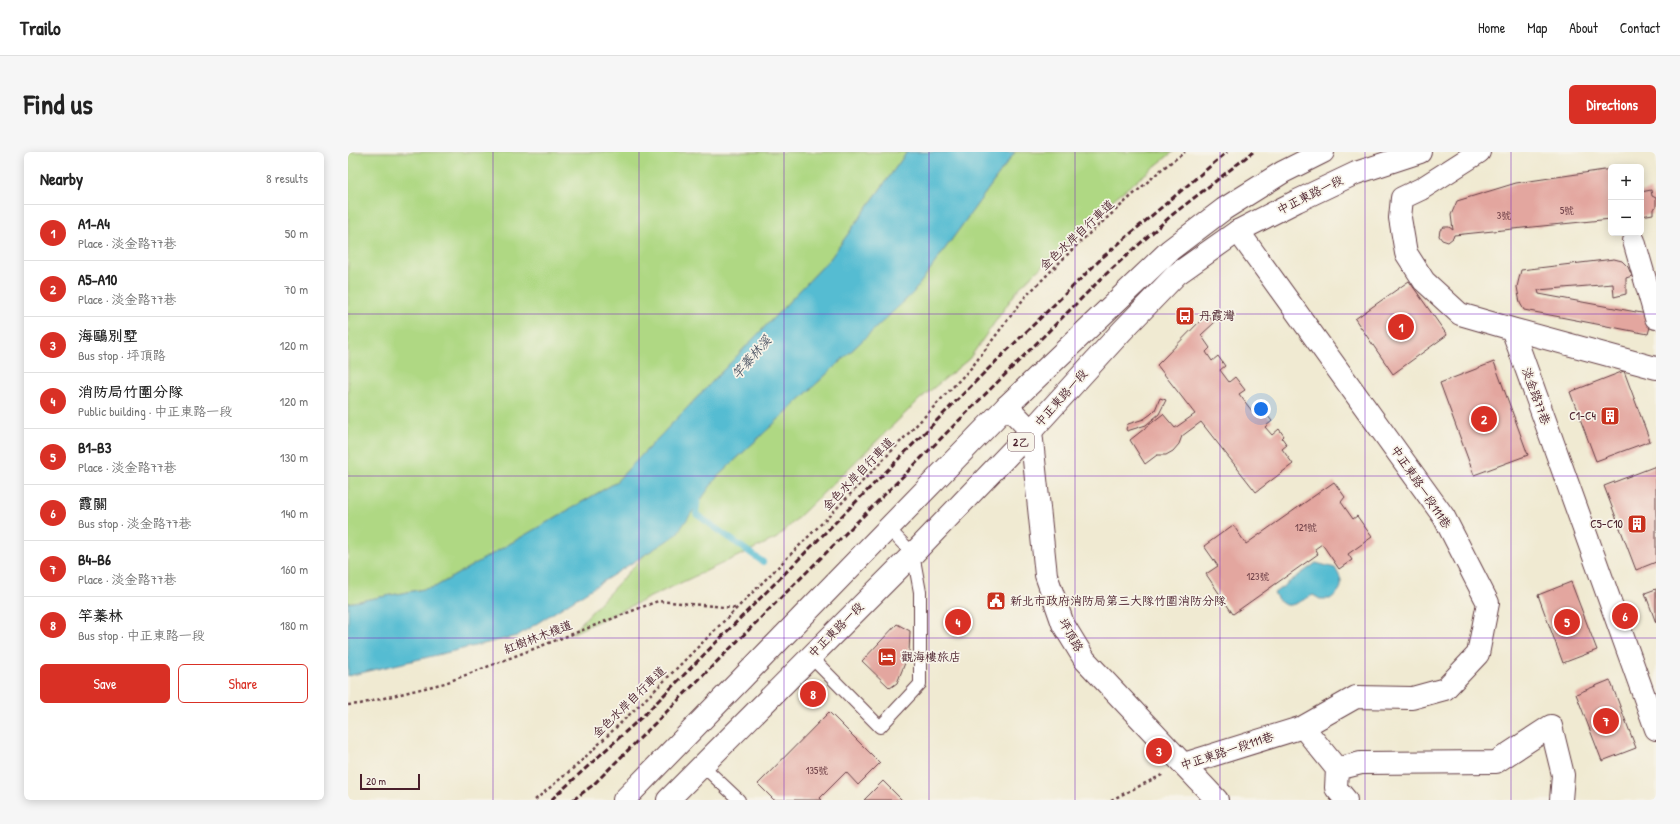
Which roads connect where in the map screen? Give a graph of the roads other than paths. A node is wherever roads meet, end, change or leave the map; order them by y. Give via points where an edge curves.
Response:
1 (1323, 152) edge
2 (1420, 152) edge
3 (1479, 152) edge
4 (1238, 231) junction
5 (1634, 241) dead end
6 (1656, 318) edge
7 (1512, 328) junction
8 (1656, 368) edge
9 (1007, 406) junction
10 (1031, 431) junction
11 (888, 528) junction
12 (913, 554) junction
13 (810, 656) junction
14 (1303, 727) junction
15 (1656, 730) edge
16 (1184, 764) junction
17 (702, 766) junction
18 (1337, 769) junction
19 (624, 800) edge
20 (668, 800) edge
21 (739, 800) edge
22 (1217, 800) edge
23 (1346, 800) edge
24 (1561, 800) edge

1 - 9 street via 1283,172 1224,209 1170,250
2 - 4 street, 中正東路一段 / 2乙 via 1356,173
3 - 7 street via 1421,189 1402,198 1400,218 1406,253 1424,281 1460,314
4 - 10 street, 中正東路一段 / 2乙 via 1178,274
4 - 14 street, 中正東路一段111巷 via 1444,517 1488,603 1478,654 1445,689 1412,698 1356,697
5 - 6 street
7 - 8 street
7 - 15 street, 淡金路77巷
9 - 10 street
9 - 11 street
10 - 12 street, 中正東路一段 / 2乙
10 - 16 street, 坪頂路 via 1046,575 1063,624 1085,660
11 - 12 lane
11 - 19 street
12 - 13 street, 中正東路一段 / 2乙
12 - 13 lane via 920,592 920,684 880,727
13 - 17 street, 中正東路一段 / 2乙
14 - 16 street, 中正東路一段111巷
14 - 18 street
16 - 22 street, 坪頂路
17 - 20 street, 中正東路一段 / 2乙
17 - 21 lane
18 - 23 street via 1336,788
18 - 24 street via 1360,763 1496,762 1551,726 1563,775

